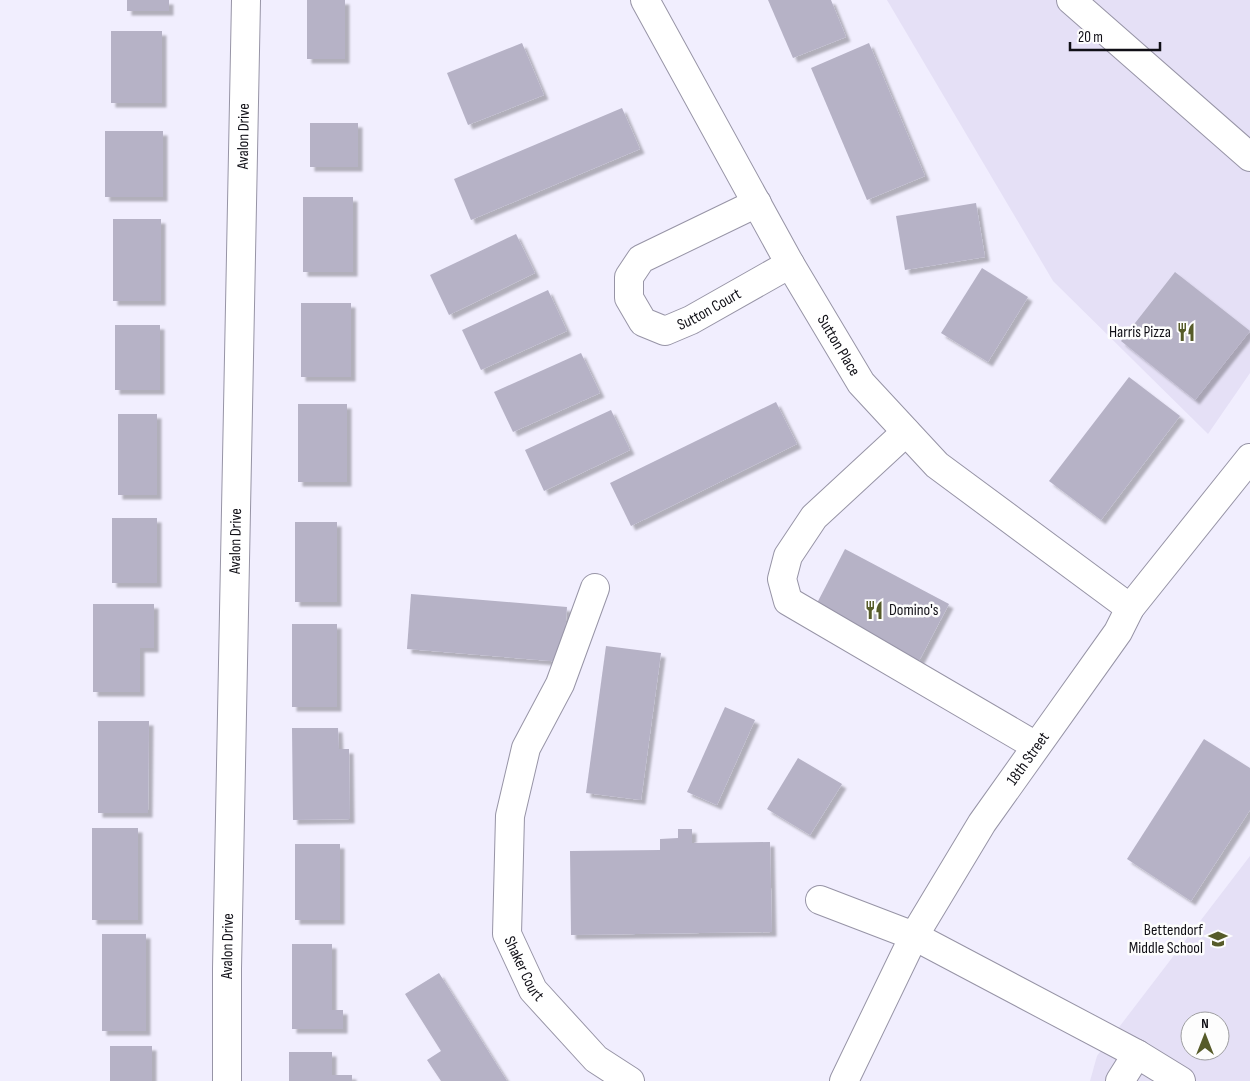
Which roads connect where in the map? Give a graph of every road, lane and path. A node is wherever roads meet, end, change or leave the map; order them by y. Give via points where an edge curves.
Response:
1 (246, 0) edge
2 (645, 0) edge
3 (1071, 0) edge
4 (1250, 157) edge
5 (757, 203) junction
6 (790, 264) junction
7 (906, 432) junction
8 (1250, 458) edge
9 (595, 588) dead end
10 (1130, 608) junction
11 (1036, 746) junction
12 (820, 900) dead end
13 (914, 936) junction
14 (1136, 1054) junction
15 (227, 1081) edge
16 (630, 1081) edge
17 (844, 1081) edge
18 (1120, 1081) edge
19 (1181, 1081) edge

1 - 15 street, Avalon Drive
2 - 5 street, Sutton Place
3 - 4 street
5 - 6 street, Sutton Place
5 - 6 street, Sutton Court via 641,259 629,277 629,298 643,322 664,331 691,320
6 - 7 street, Sutton Place via 861,383
7 - 10 street, Sutton Place via 937,465
7 - 11 street via 814,517 788,556 782,579 788,601
8 - 10 street, 18th Street
9 - 16 street, Shaker Court via 560,684 526,748 510,816 507,934 533,990 596,1058
10 - 11 street, 18th Street via 1118,632
11 - 13 street, 18th Street via 982,823
12 - 13 street
13 - 14 street
13 - 17 street, 18th Street
14 - 18 street
14 - 19 street

